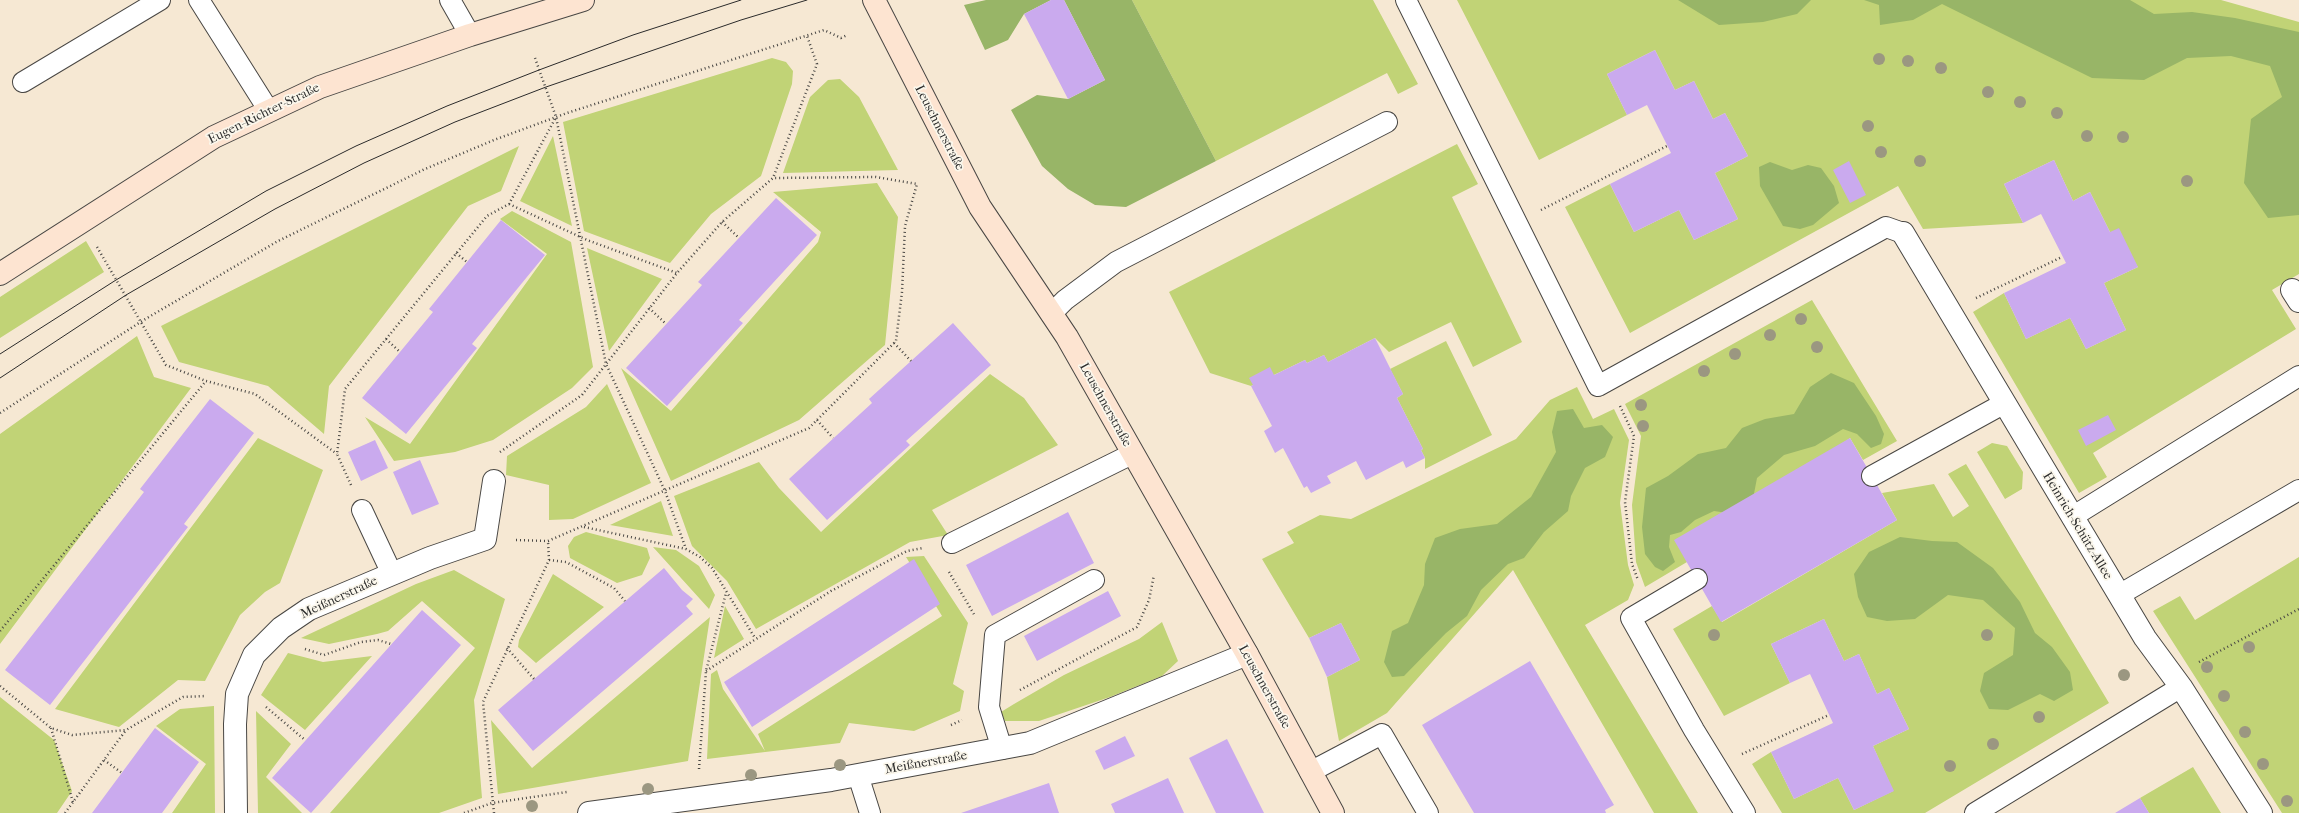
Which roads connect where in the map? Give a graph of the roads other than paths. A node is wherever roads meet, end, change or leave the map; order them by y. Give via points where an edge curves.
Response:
1 (160, 0) edge
2 (199, 0) edge
3 (450, 0) edge
4 (583, 0) edge
5 (874, 0) edge
6 (1406, 0) edge
7 (560, 4) edge
8 (140, 5) edge
9 (470, 35) junction
10 (23, 82) dead end
11 (269, 111) junction
12 (1387, 122) dead end
13 (1903, 232) joint
14 (0, 274) edge
15 (1051, 314) junction
16 (2299, 376) edge
17 (2003, 404) junction
18 (1132, 454) junction
19 (1872, 476) dead end
20 (494, 481) dead end
21 (2299, 490) edge
22 (362, 510) road end
23 (2072, 518) junction
24 (952, 543) dead end
25 (392, 574) junction
26 (1697, 578) dead end
27 (1094, 580) dead end
28 (2119, 596) junction
29 (1247, 654) junction
30 (2181, 687) junction
31 (1002, 749) junction
32 (1310, 772) junction
33 (858, 775) junction
34 (236, 813) edge
35 (589, 813) edge
36 (870, 813) edge
37 (1333, 813) edge
38 (1428, 813) edge
39 (1746, 813) edge
40 (1975, 813) edge
41 (2261, 813) edge

1 - 8 lane
2 - 11 lane
3 - 9 lane
4 - 7 main road, Eugen-Richter-Straße
5 - 15 main road, Leuschnerstraße via 980,208
6 - 13 lane via 1598,386 1886,227
7 - 9 main road, Eugen-Richter-Straße
8 - 10 lane
9 - 11 main road, Eugen-Richter-Straße via 320,87
11 - 14 main road, Eugen-Richter-Straße via 214,137
12 - 15 lane via 1116,262
13 - 17 street, Heinrich-Schütz-Allee
15 - 18 main road, Leuschnerstraße via 1067,337
16 - 23 lane
17 - 19 lane
17 - 23 street, Heinrich-Schütz-Allee
18 - 24 lane
18 - 29 main road, Leuschnerstraße
20 - 25 street, Meißnerstraße via 485,539
21 - 28 lane
22 - 25 lane
23 - 28 street, Heinrich-Schütz-Allee
25 - 34 street, Meißnerstraße via 309,609 281,628 254,655 237,694 234,724
26 - 39 lane via 1631,618
27 - 31 lane via 995,635 989,707
28 - 30 street, Heinrich-Schütz-Allee via 2145,638
29 - 31 street, Meißnerstraße via 1030,743
29 - 32 main road, Leuschnerstraße
30 - 40 lane
30 - 41 street, Heinrich-Schütz-Allee
31 - 33 street, Meißnerstraße
32 - 37 main road, Leuschnerstraße
32 - 38 lane via 1382,734
33 - 35 street, Meißnerstraße
33 - 36 lane

